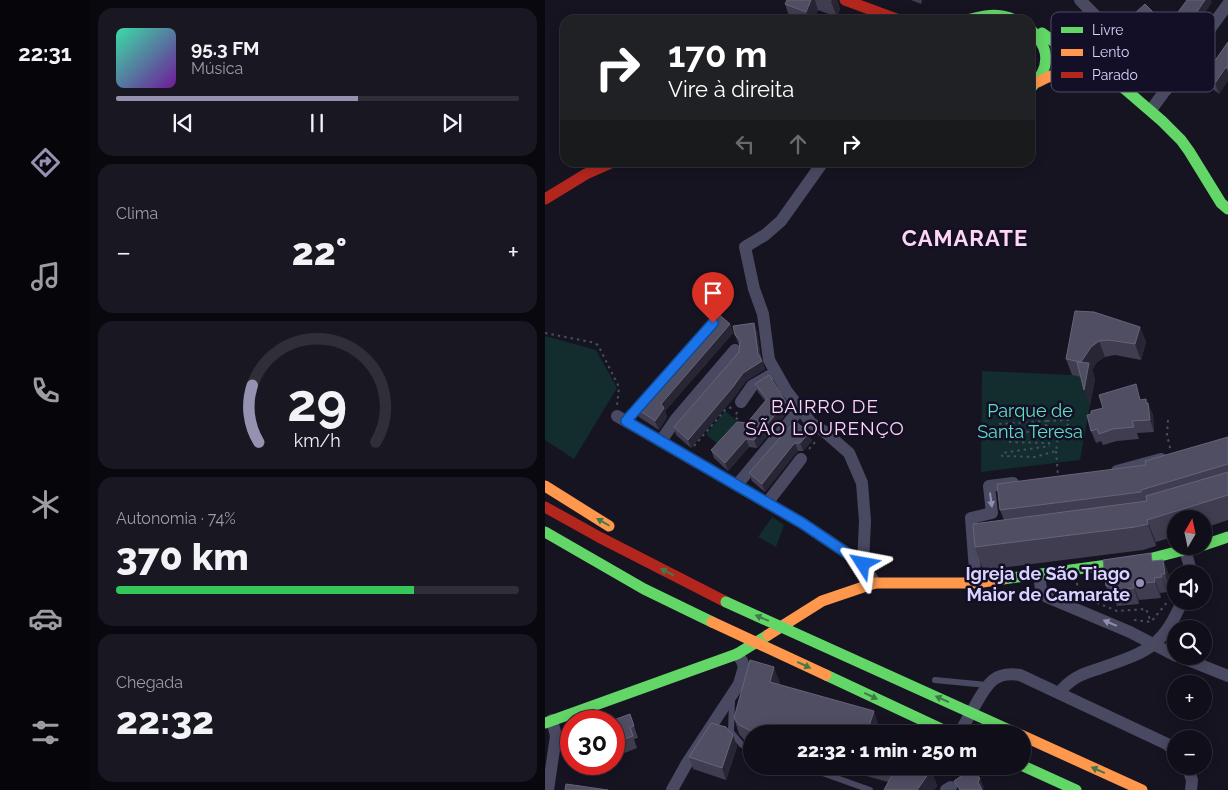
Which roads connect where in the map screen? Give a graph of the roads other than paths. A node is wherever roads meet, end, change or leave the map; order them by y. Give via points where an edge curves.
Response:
1 (845, 0) edge
2 (884, 0) edge
3 (1080, 0) edge
4 (1228, 4) edge
5 (1092, 12) edge
6 (879, 13) junction
7 (885, 15) edge
8 (973, 15) edge
9 (1025, 15) edge
10 (1215, 22) edge
11 (1035, 25) edge
12 (1041, 33) junction
13 (1051, 40) edge
14 (1051, 75) edge
15 (1035, 83) edge
16 (1035, 84) edge
17 (1129, 92) edge
18 (1165, 92) edge
19 (1151, 110) junction
20 (602, 167) edge
21 (819, 167) edge
22 (545, 199) edge
23 (1228, 209) edge
24 (735, 350) dead end
25 (775, 372) junction
26 (643, 402) edge
27 (741, 402) road end
28 (800, 409) junction
29 (621, 418) joint
30 (661, 441) junction
31 (1172, 456) edge
32 (801, 459) road end
33 (1101, 474) edge
34 (1024, 482) edge
35 (737, 485) junction
36 (545, 486) edge
37 (767, 503) junction
38 (545, 507) edge
39 (615, 530) dead end
40 (545, 532) edge
41 (1228, 538) edge
42 (1213, 542) edge
43 (554, 551) dead end
44 (1167, 554) edge
45 (666, 558) dead end
46 (863, 564) junction
47 (1039, 575) junction
48 (875, 583) junction
49 (976, 583) junction
50 (644, 589) junction
51 (721, 600) junction
52 (1175, 610) edge
53 (1153, 645) junction
54 (1167, 651) edge
55 (737, 654) junction
56 (1200, 665) edge
57 (1228, 676) edge
58 (935, 680) dead end
59 (987, 685) junction
60 (1059, 693) junction
61 (733, 694) junction
62 (549, 721) edge
63 (933, 725) edge
64 (964, 725) edge
65 (1000, 725) edge
66 (1031, 739) edge
67 (1167, 744) edge
68 (743, 745) edge
69 (1031, 770) edge
70 (828, 775) edge
71 (1190, 775) edge
72 (548, 790) edge
73 (672, 790) edge
74 (870, 790) edge
75 (1076, 790) edge
76 (1142, 790) edge
77 (1191, 790) edge

1 - 6 main road
2 - 6 street
3 - 5 street
4 - 10 street
6 - 7 main road
8 - 9 main road via 999,7
11 - 12 main road
12 - 13 main road
12 - 15 main road via 1046,49 1045,66
14 - 16 main road
17 - 19 main road
18 - 19 street
19 - 23 main road via 1181,140
20 - 22 main road
21 - 25 street via 781,221 745,247 753,289 763,314 769,360
24 - 30 street
25 - 27 street via 752,386
25 - 28 street
26 - 29 lane
28 - 35 street
28 - 46 street via 811,424 849,453 861,483 865,521
29 - 30 street
30 - 35 street
31 - 33 street
32 - 37 street
34 -> 49 street via 989,486 992,513 971,518
35 - 37 street
39 -> 36 main road
37 - 46 street
51 -> 38 main road
40 - 50 main road
41 - 42 main road
43 - 50 main road
44 - 47 main road
45 - 51 main road
46 - 48 street
47 - 49 main road
53 -> 47 street via 1047,596 1041,589
48 - 49 main road
48 - 55 main road via 823,600
50 -> 63 main road, bridge
65 -> 51 main road, bridge
52 - 53 street via 1174,621
53 - 54 street
53 - 60 street via 1129,658 1077,676
55 - 61 street via 744,667
55 - 62 main road
56 - 57 street
58 - 59 lane
59 - 60 street via 995,678 1020,675
59 - 64 street
60 - 67 street
61 - 68 lane via 731,732
61 - 73 street
62 - 72 street via 556,736
76 -> 66 main road
69 - 75 main road
70 - 74 lane
71 - 77 street

